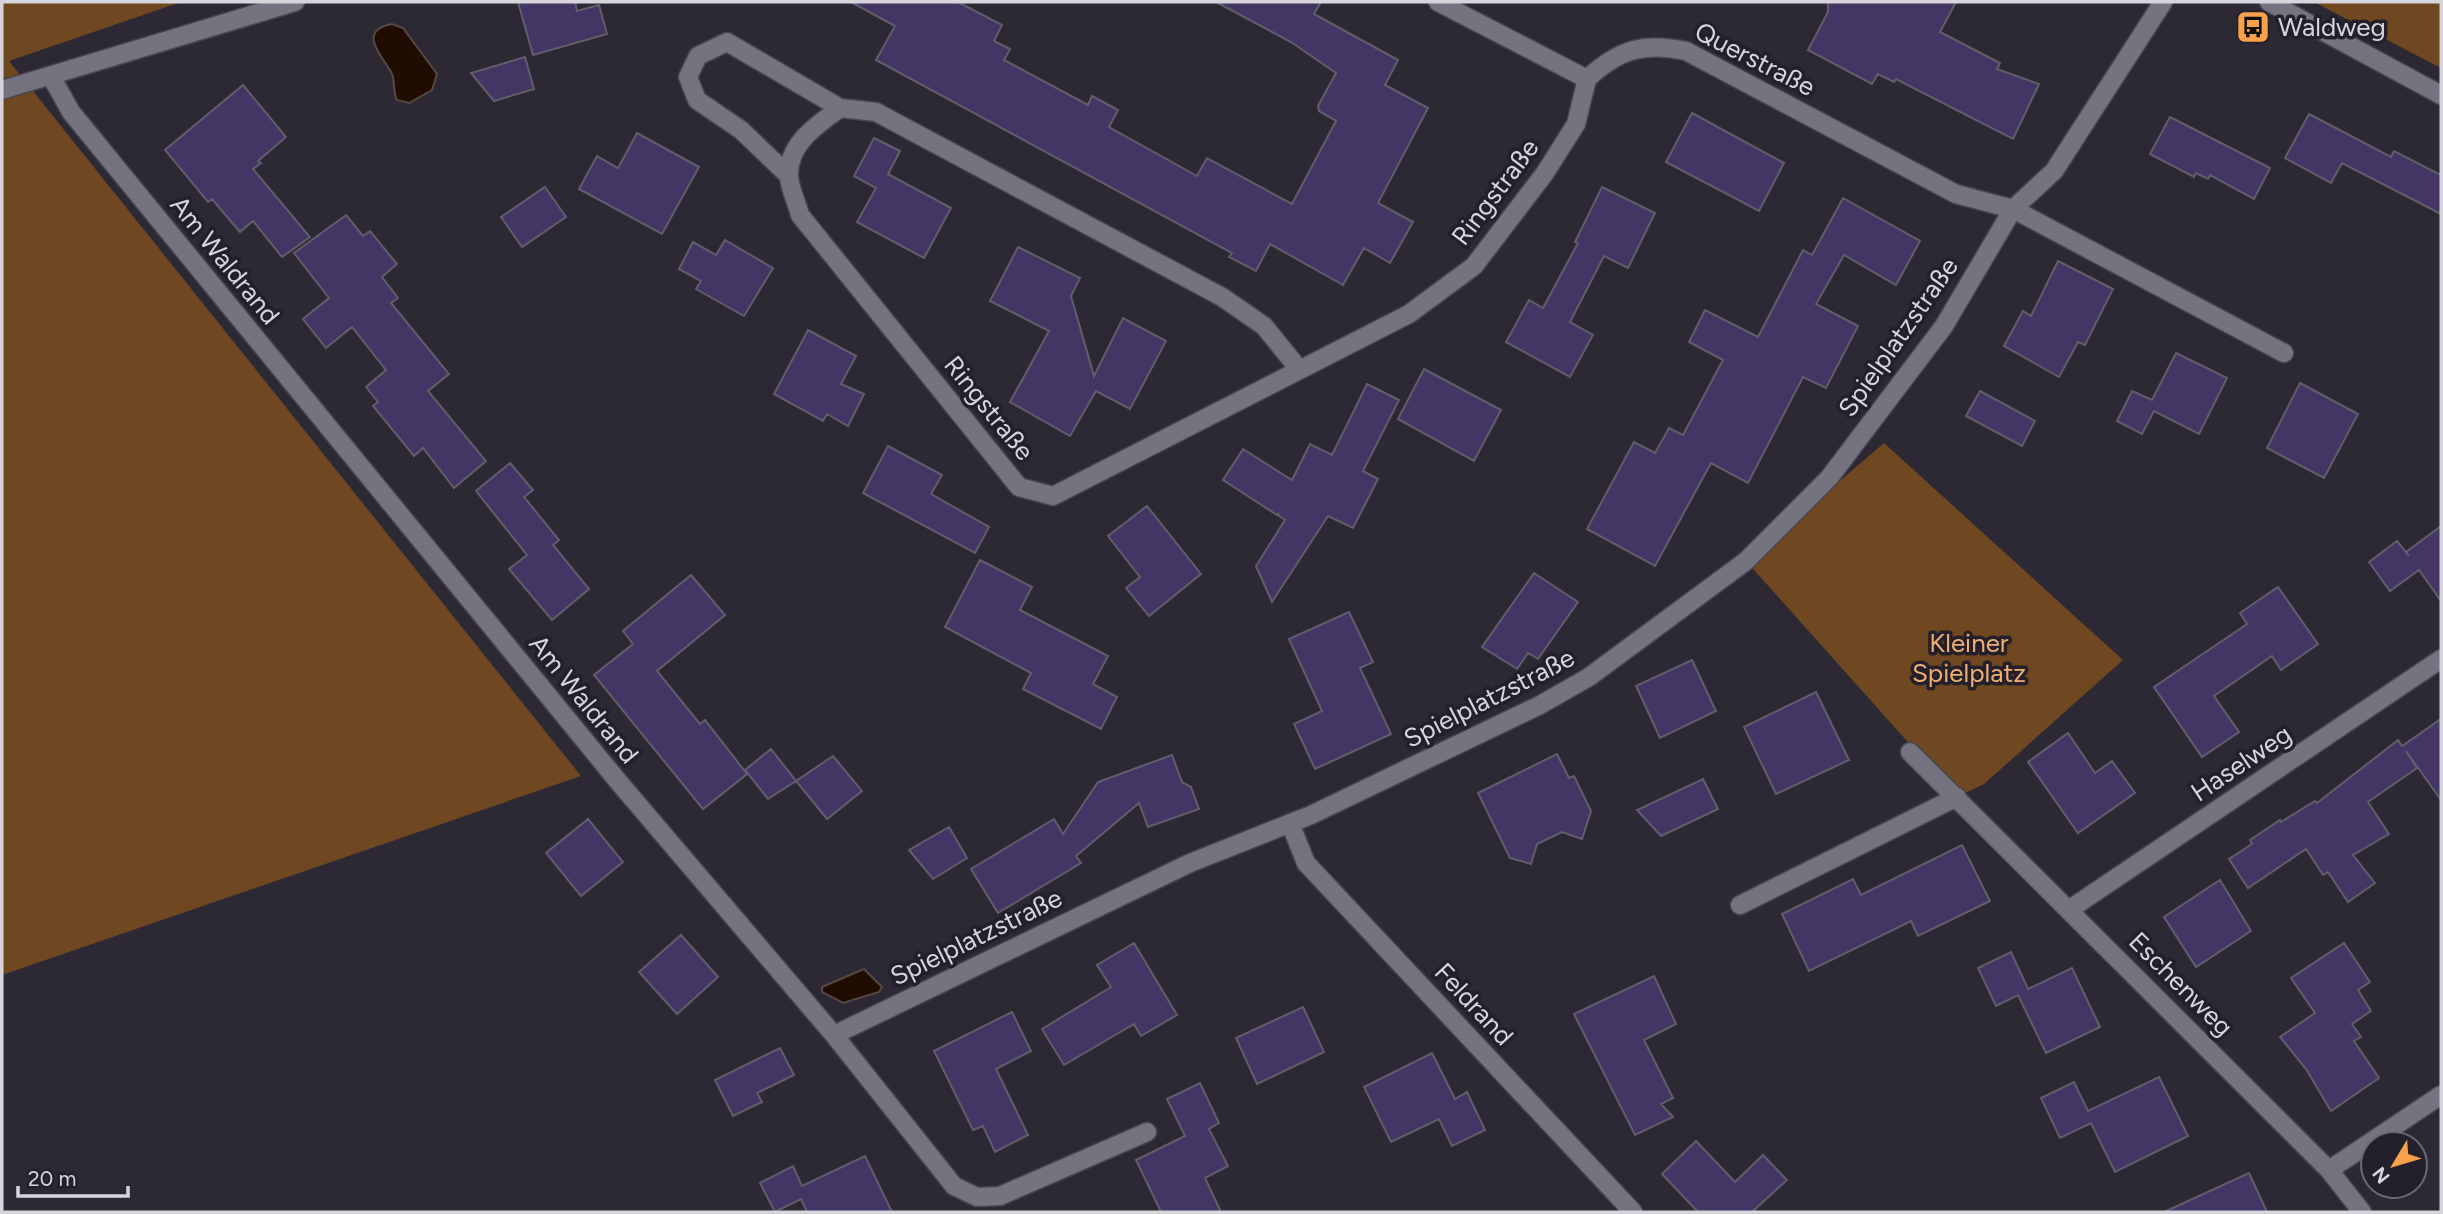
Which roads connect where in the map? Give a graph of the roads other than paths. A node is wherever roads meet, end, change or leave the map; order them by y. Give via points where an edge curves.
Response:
1 (295, 2) edge
2 (1438, 2) edge
3 (2162, 2) edge
4 (2269, 2) edge
5 (51, 76) junction
6 (1587, 79) junction
7 (2, 90) edge
8 (2441, 95) edge
9 (840, 108) junction
10 (789, 176) junction
11 (2013, 209) junction
12 (2284, 353) dead end
13 (1298, 368) junction
14 (2441, 659) edge
15 (1910, 752) dead end
16 (1957, 797) junction
17 (1290, 823) junction
18 (1740, 905) dead end
19 (2070, 909) junction
20 (834, 1035) junction
21 (2441, 1095) edge
22 (1147, 1132) dead end
23 (2329, 1170) junction
24 (1633, 1212) edge
25 (2362, 1212) edge

1 - 5 street
2 - 6 street
3 - 11 street, Spielplatzstraße via 2054,171
4 - 8 street
5 - 7 street
5 - 20 street, Am Waldrand via 97,145 617,780
6 - 11 street, Querstraße via 1626,51 1659,45 1686,51 1956,194
6 - 13 street, Ringstraße via 1576,124 1545,173 1474,265 1409,314
9 - 10 street via 805,133
9 - 10 street via 727,42 698,56 688,77 697,100 741,130
9 - 13 street via 876,113 1222,297 1264,326
10 - 13 street, Ringstraße via 800,215 1019,487 1053,496
11 - 12 street
11 - 17 street, Spielplatzstraße via 1944,326 1911,370 1829,478 1746,561 1589,677 1540,705
14 - 19 street, Haselweg
15 - 16 street, Eschenweg
16 - 18 street
16 - 19 street, Eschenweg
17 - 20 street, Spielplatzstraße via 1190,863
17 - 24 street, Feldrand via 1306,863
19 - 23 street, Eschenweg
20 - 22 street, Am Waldrand via 954,1186 977,1197 1000,1196
21 - 23 street
23 - 25 street, Eschenweg

